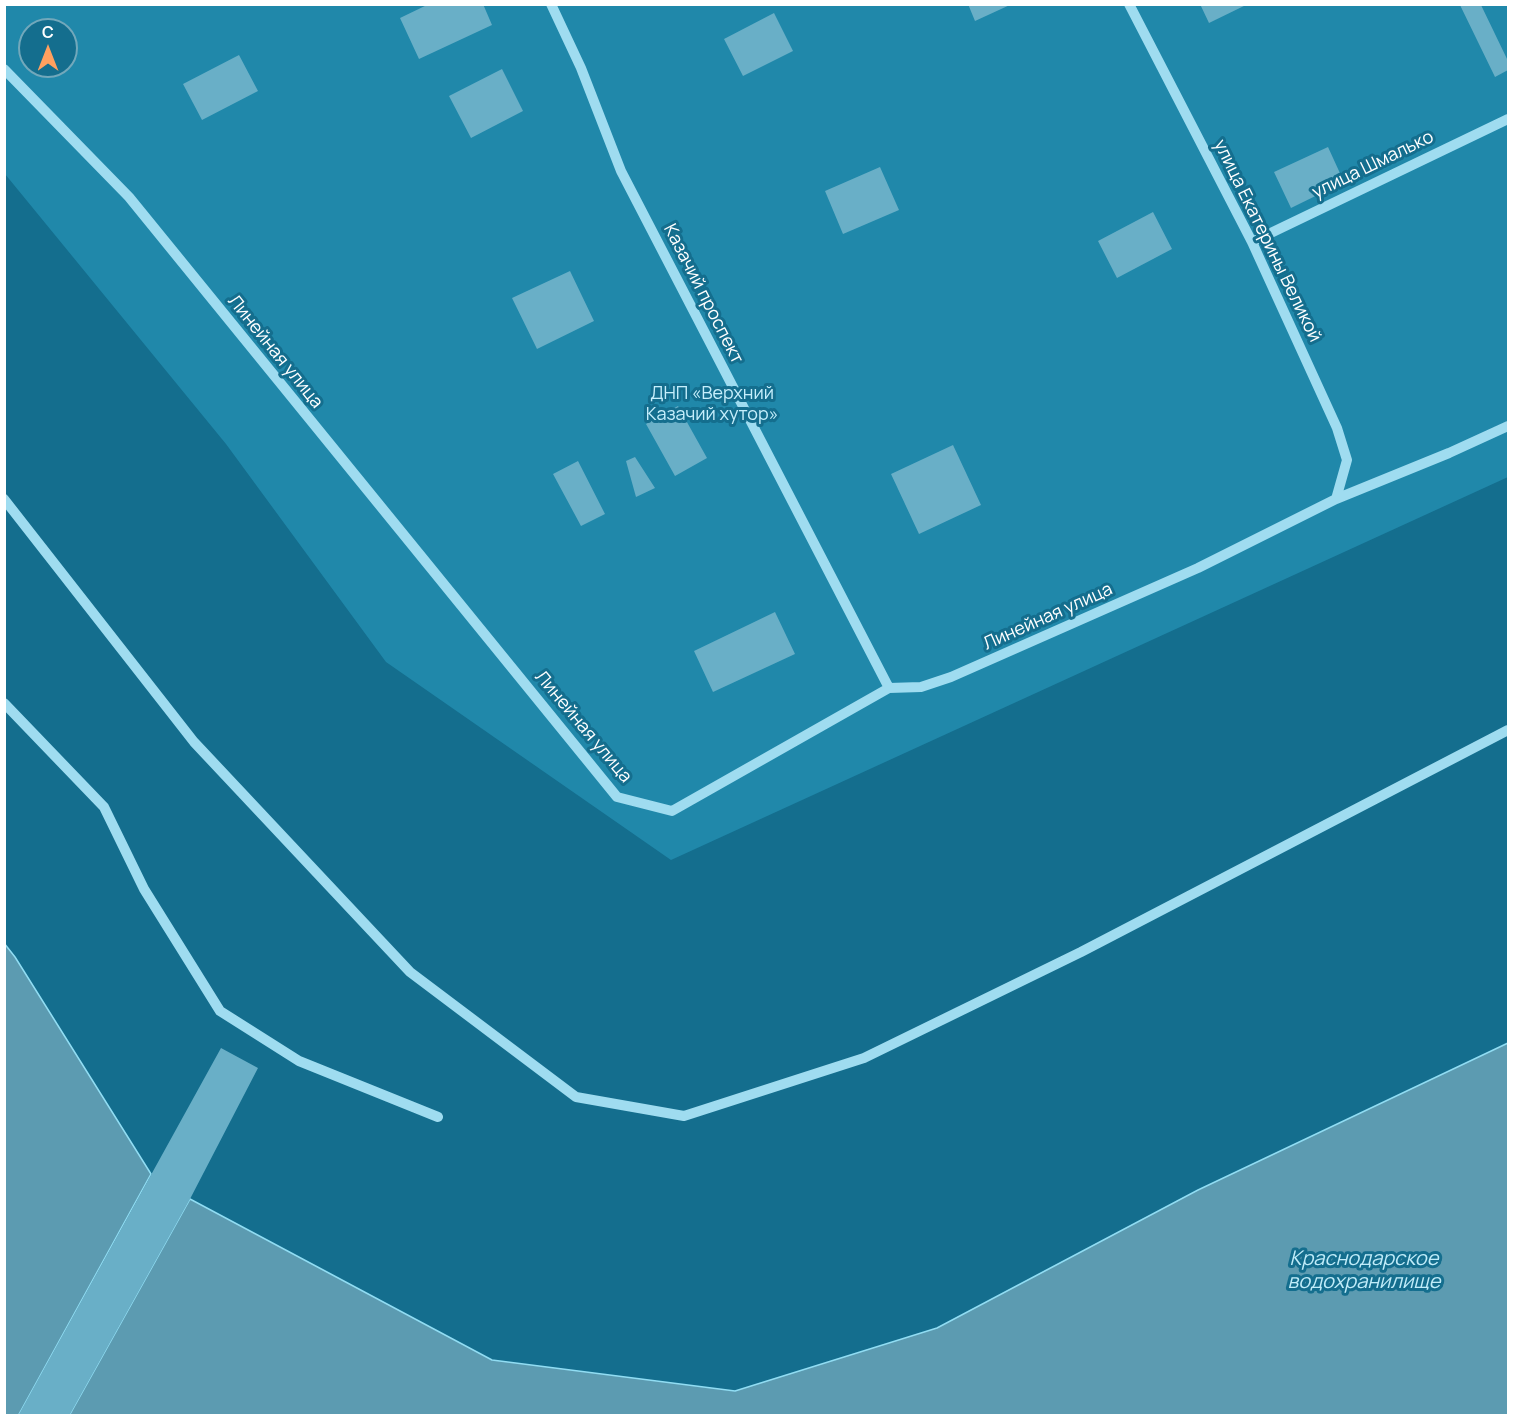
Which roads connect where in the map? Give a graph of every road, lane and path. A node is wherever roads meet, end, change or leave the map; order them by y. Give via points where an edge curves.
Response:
1 (550, 4) edge
2 (1129, 4) edge
3 (4, 69) edge
4 (1509, 119) edge
5 (1252, 242) junction
6 (1509, 426) edge
7 (4, 499) edge
8 (1336, 499) junction
9 (889, 688) junction
10 (4, 703) edge
11 (1509, 730) edge
12 (438, 1117) dead end

1 - 9 street, Казачий проспект via 581,68 621,171
2 - 5 street, улица Екатерины Великой
3 - 9 street, Линейная улица via 129,197 617,797 672,811
4 - 5 street, улица Шмалько
5 - 8 street, улица Екатерины Великой via 1337,428 1347,460
6 - 8 street, Линейная улица
7 - 11 street via 195,742 410,972 576,1097 684,1116 864,1058 1081,952
8 - 9 street, Линейная улица via 1198,568 951,677 921,687
10 - 12 street via 104,807 144,889 220,1011 299,1061

